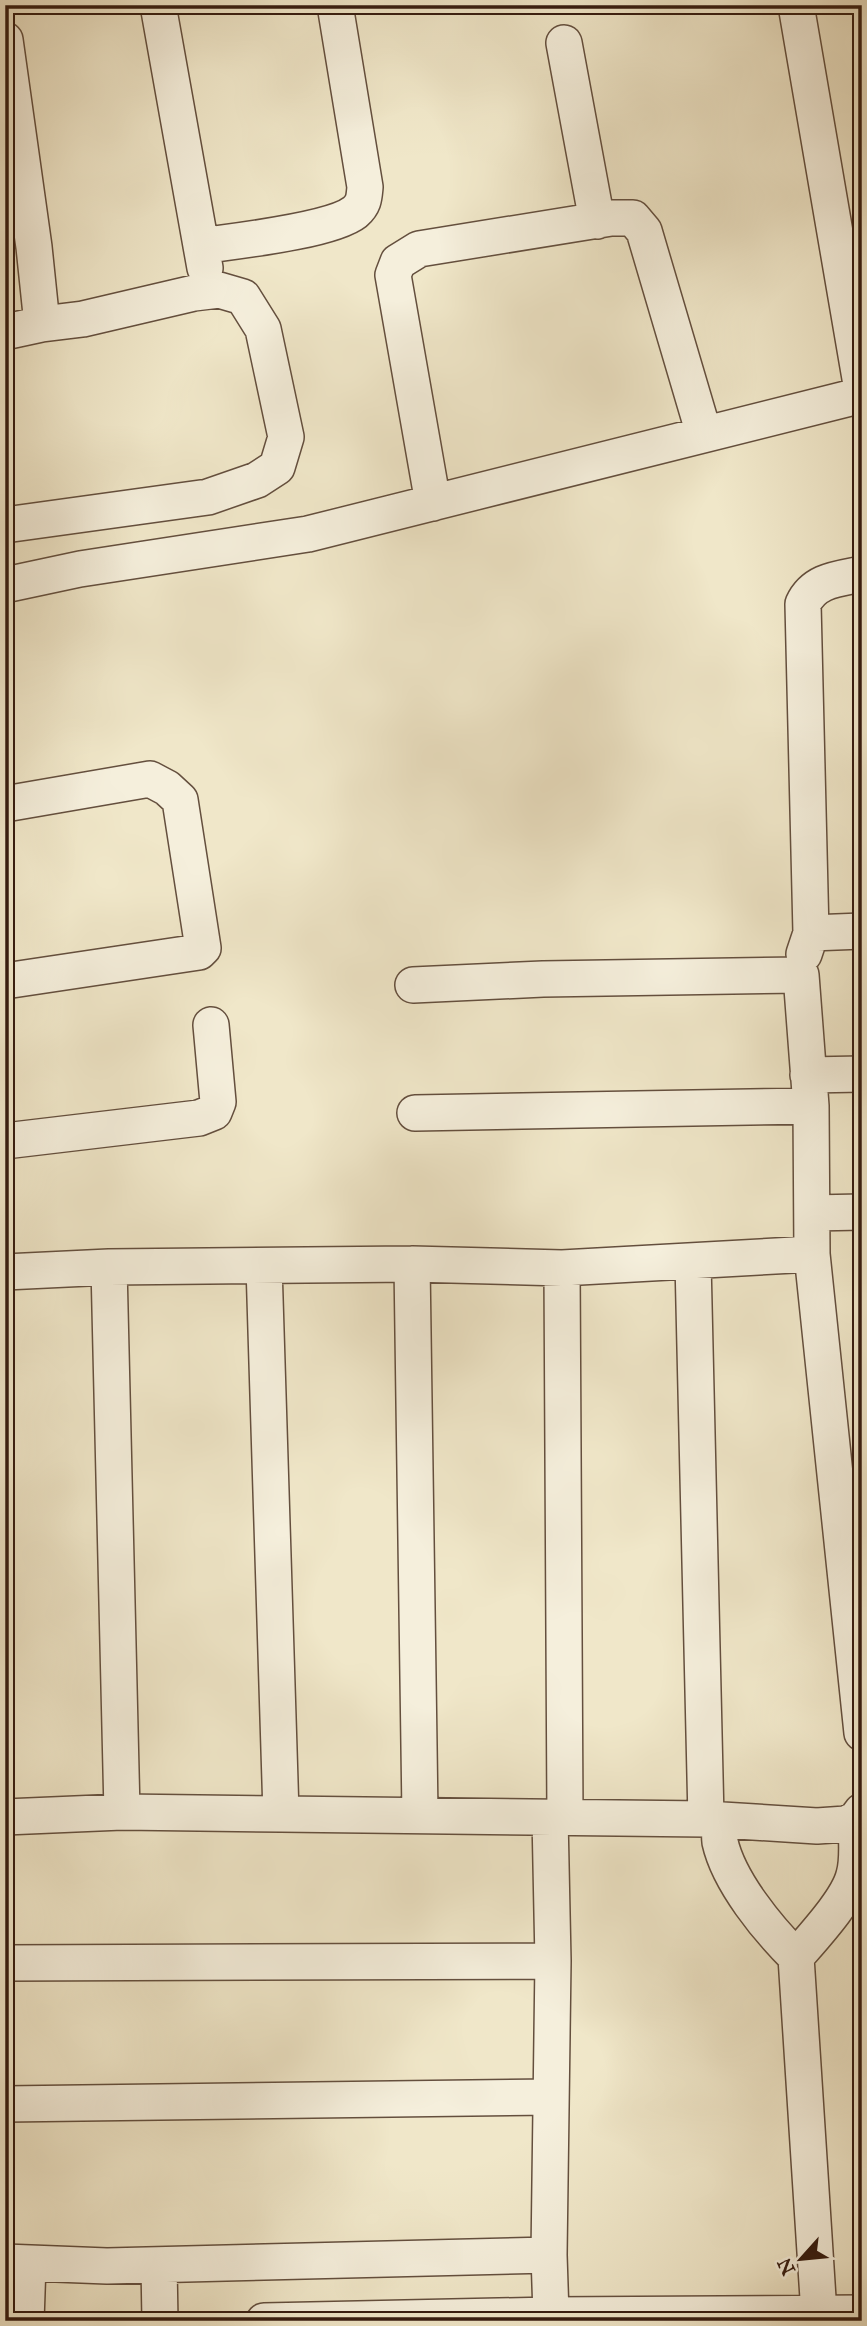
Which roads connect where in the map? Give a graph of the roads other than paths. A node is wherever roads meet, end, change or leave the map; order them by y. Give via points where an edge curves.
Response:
1 (158, 5) edge
2 (335, 5) edge
3 (796, 5) edge
4 (5, 40) edge
5 (564, 43) dead end
6 (597, 221) junction
7 (201, 246) junction
8 (209, 292) junction
9 (42, 324) junction
10 (5, 332) edge
11 (862, 390) edge
12 (862, 395) edge
13 (704, 434) junction
14 (433, 503) junction
15 (5, 525) edge
16 (862, 574) edge
17 (5, 585) edge
18 (5, 804) edge
19 (862, 931) edge
20 (811, 933) junction
21 (801, 975) junction
22 (5, 981) edge
23 (413, 985) dead end
24 (211, 1025) dead end
25 (862, 1074) edge
26 (810, 1091) junction
27 (415, 1114) dead end
28 (5, 1141) edge
29 (862, 1212) edge
30 (812, 1213) junction
31 (812, 1254) junction
32 (693, 1262) junction
33 (412, 1264) junction
34 (264, 1266) junction
35 (109, 1267) junction
36 (562, 1268) junction
37 (5, 1272) edge
38 (862, 1733) edge
39 (122, 1812) junction
40 (281, 1814) junction
41 (420, 1815) junction
42 (859, 1815) edge
43 (5, 1817) edge
44 (557, 1817) junction
45 (713, 1820) junction
46 (796, 1957) junction
47 (553, 1961) junction
48 (5, 1963) edge
49 (551, 2097) junction
50 (5, 2104) edge
51 (549, 2255) junction
52 (17, 2263) edge
53 (159, 2265) junction
54 (819, 2314) junction
55 (859, 2316) edge
56 (538, 2318) edge
57 (26, 2321) edge
58 (160, 2321) edge
59 (264, 2321) edge

1 - 7 street
2 - 7 street via 364,202 355,212 324,226
3 - 11 street
4 - 9 street
5 - 6 street
6 - 13 street via 633,218 644,231
6 - 14 street via 419,249 398,262 393,275
7 - 8 street
8 - 9 street
8 - 15 street via 243,297 263,329 286,436 278,467 257,480 208,497
9 - 10 street
12 - 13 street
13 - 14 street
14 - 17 street via 308,534
16 - 20 street via 828,581 809,592 803,604
18 - 22 street via 150,779 167,788 180,800 203,948
19 - 20 street
20 - 21 street
21 - 23 street
21 - 26 street
24 - 28 street via 218,1102 214,1112 199,1118
25 - 26 street
26 - 27 street
26 - 30 street
29 - 30 street
30 - 31 street
31 - 32 street
31 - 38 street
32 - 36 street
32 - 45 street
33 - 34 street
33 - 36 street
33 - 41 street
34 - 35 street
34 - 40 street
35 - 37 street
35 - 39 street
36 - 44 street
39 - 40 street
39 - 43 street
40 - 41 street
41 - 44 street
42 - 45 street via 846,1824 817,1826
42 - 46 street via 854,1876 843,1898
44 - 45 street
44 - 47 street
45 - 46 street via 739,1884
46 - 54 street
47 - 48 street
47 - 49 street
49 - 50 street
49 - 51 street
51 - 53 street
51 - 56 street
52 - 53 street
52 - 57 street
53 - 58 street
54 - 55 street
54 - 56 street
56 - 59 street

